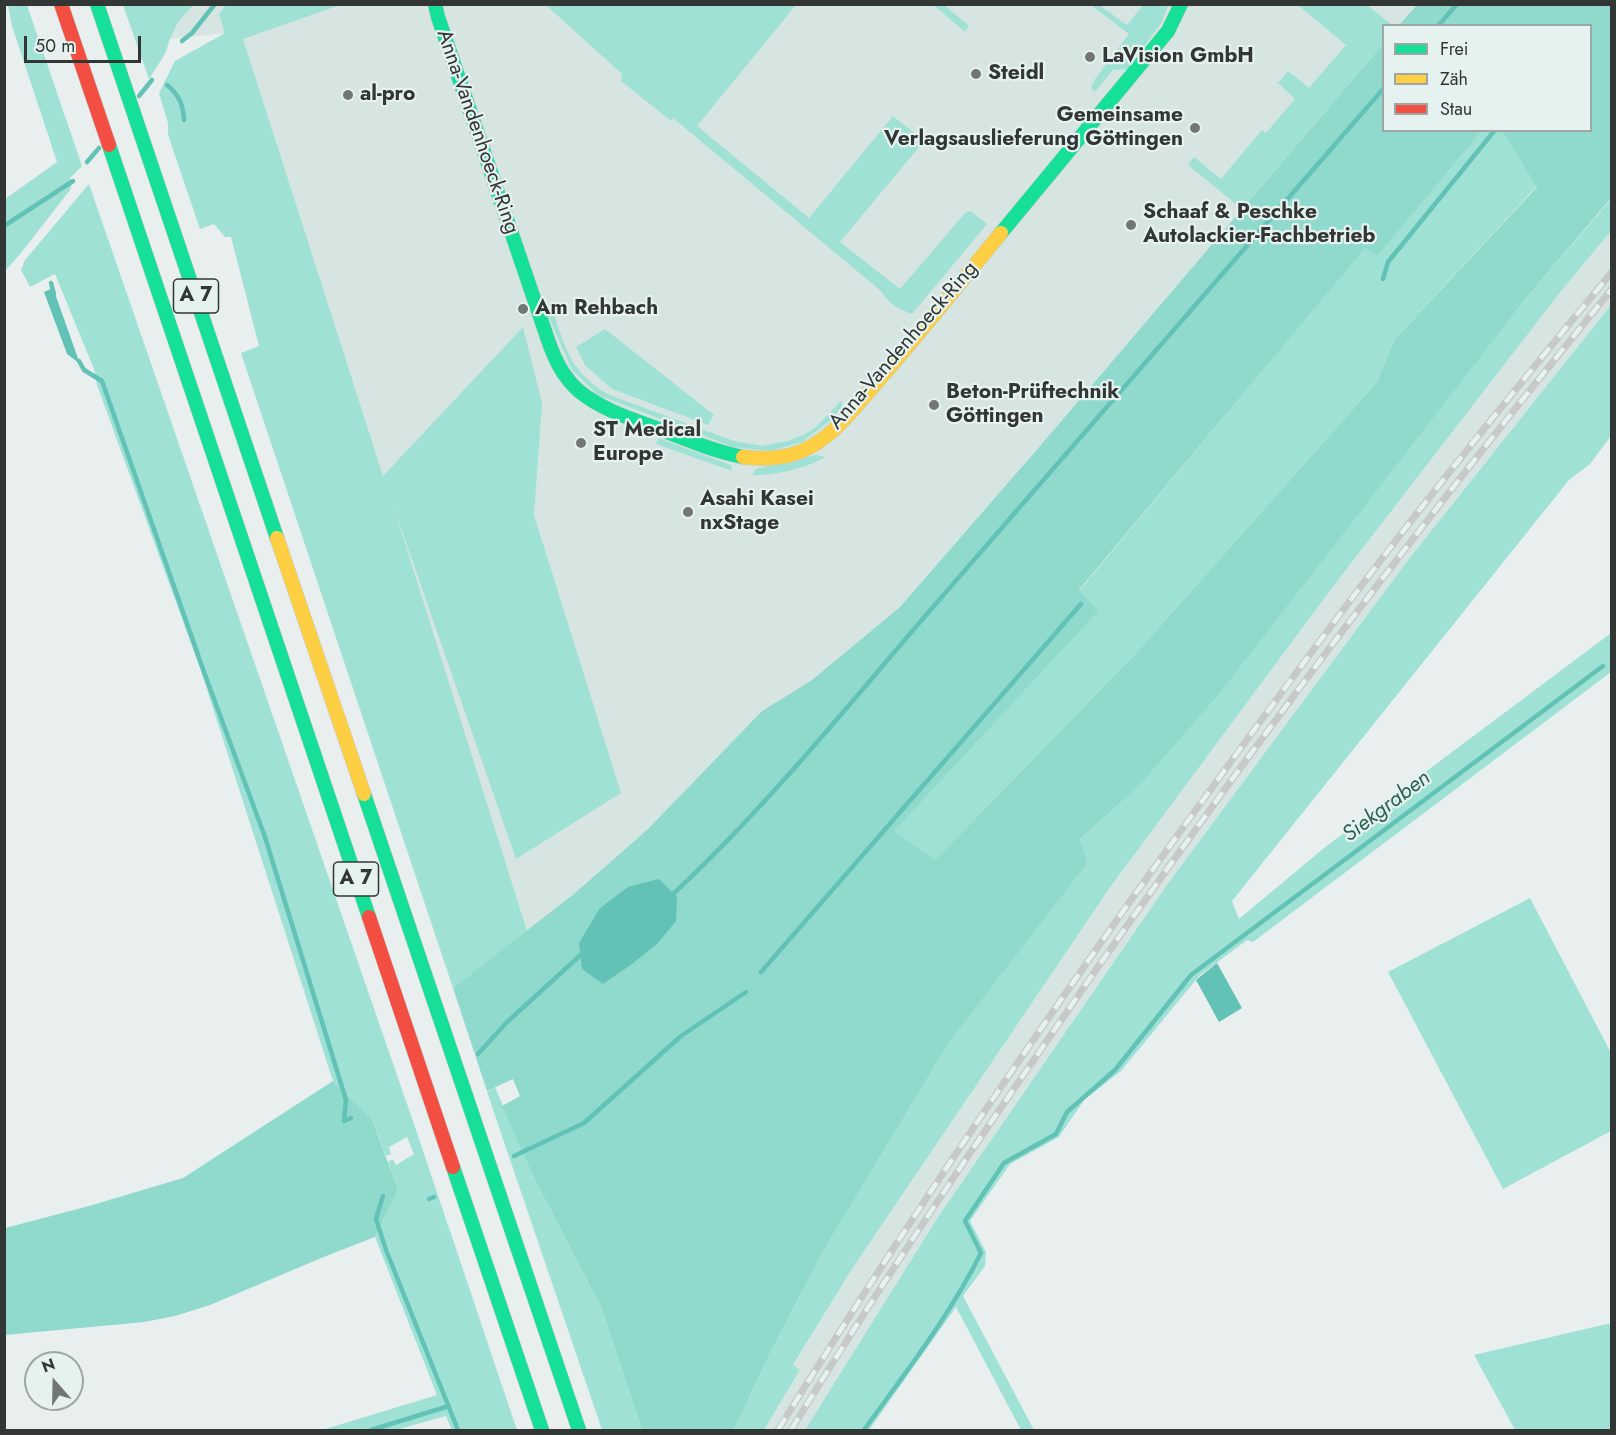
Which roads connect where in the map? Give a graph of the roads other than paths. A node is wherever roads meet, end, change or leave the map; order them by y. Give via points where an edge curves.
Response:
1 (61, 4) edge
2 (97, 4) edge
3 (435, 4) edge
4 (1181, 4) edge
5 (542, 1431) edge
6 (579, 1431) edge

1 - 5 main road, A 7
2 - 6 main road, A 7
3 - 4 main road, Anna-Vandenhoeck-Ring via 548,340 565,375 591,401 612,411 727,454 770,459 816,445 841,423 912,343 1168,32

